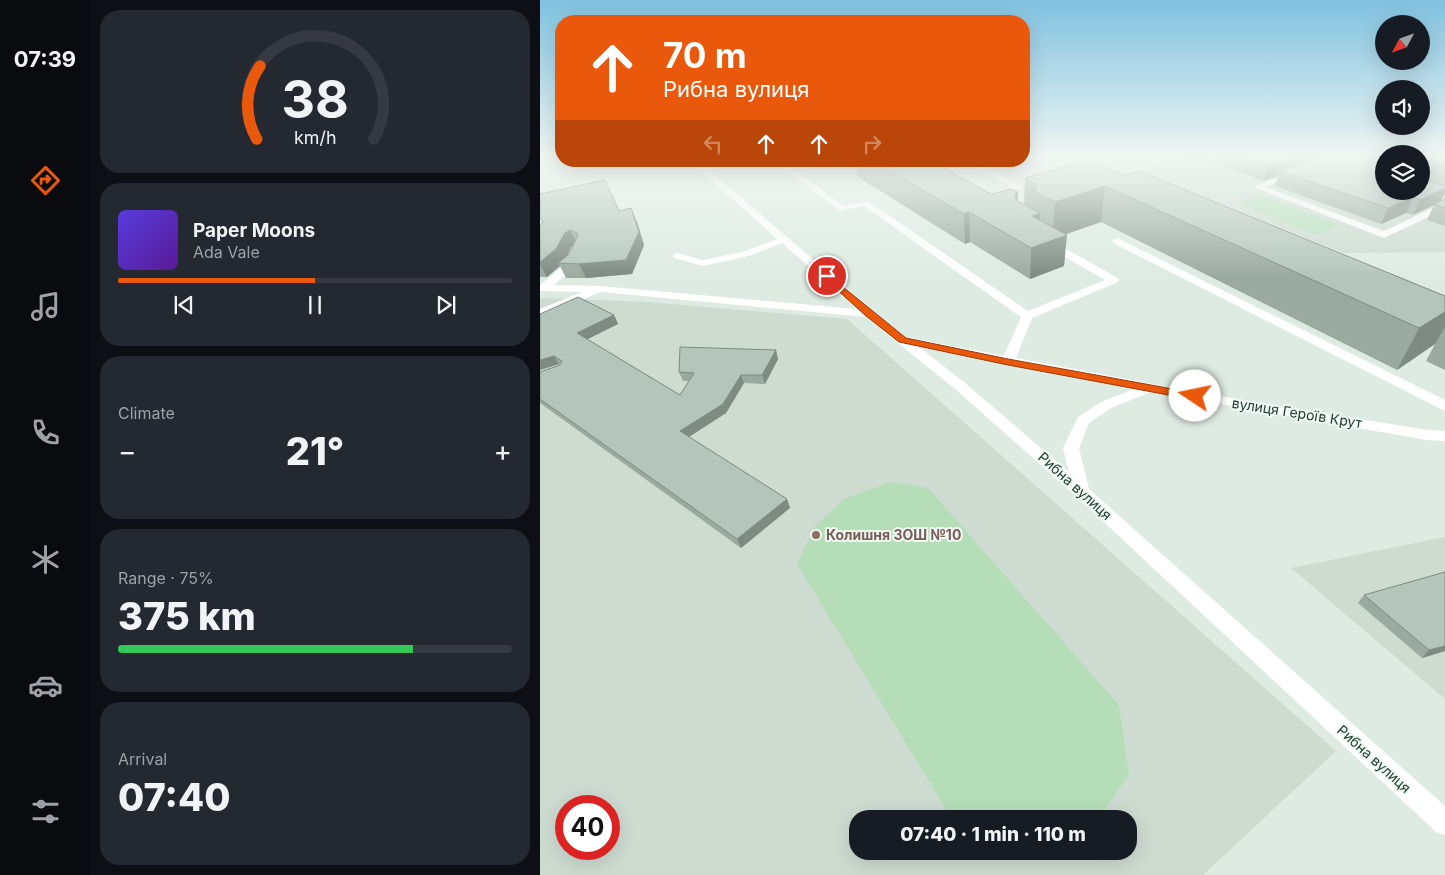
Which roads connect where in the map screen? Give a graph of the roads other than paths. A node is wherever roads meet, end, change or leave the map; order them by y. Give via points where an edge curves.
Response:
1 (736, 197) edge
2 (827, 197) edge
3 (985, 197) edge
4 (1283, 197) edge
5 (1445, 205) edge
6 (1000, 206) edge
7 (1036, 236) edge
8 (785, 239) junction
9 (1117, 241) dead end
10 (578, 248) edge
11 (678, 256) dead end
12 (543, 287) edge
13 (600, 289) junction
14 (540, 313) edge
15 (869, 314) junction
16 (1027, 316) junction
17 (903, 340) junction
18 (1008, 362) junction
19 (1149, 388) junction
20 (1445, 406) edge
21 (1445, 436) edge
22 (1082, 492) junction
23 (1445, 823) edge

1 - 8 street, Рибна вулиця
2 - 16 street via 843,209 865,203
3 - 6 street
4 - 5 street via 1384,235
7 - 16 street via 1114,280
8 - 11 street via 745,254 703,263
8 - 15 street, Рибна вулиця
9 - 20 street
10 - 12 street via 570,266
12 - 13 street
13 - 14 street
13 - 15 street
15 - 17 street, Рибна вулиця
16 - 18 street
17 - 18 street, вулиця Героїв Крут
17 - 22 street, Рибна вулиця
18 - 19 street, вулиця Героїв Крут
19 - 21 street, вулиця Героїв Крут
19 - 22 street via 1106,405 1083,420 1071,448
22 - 23 street, Рибна вулиця

